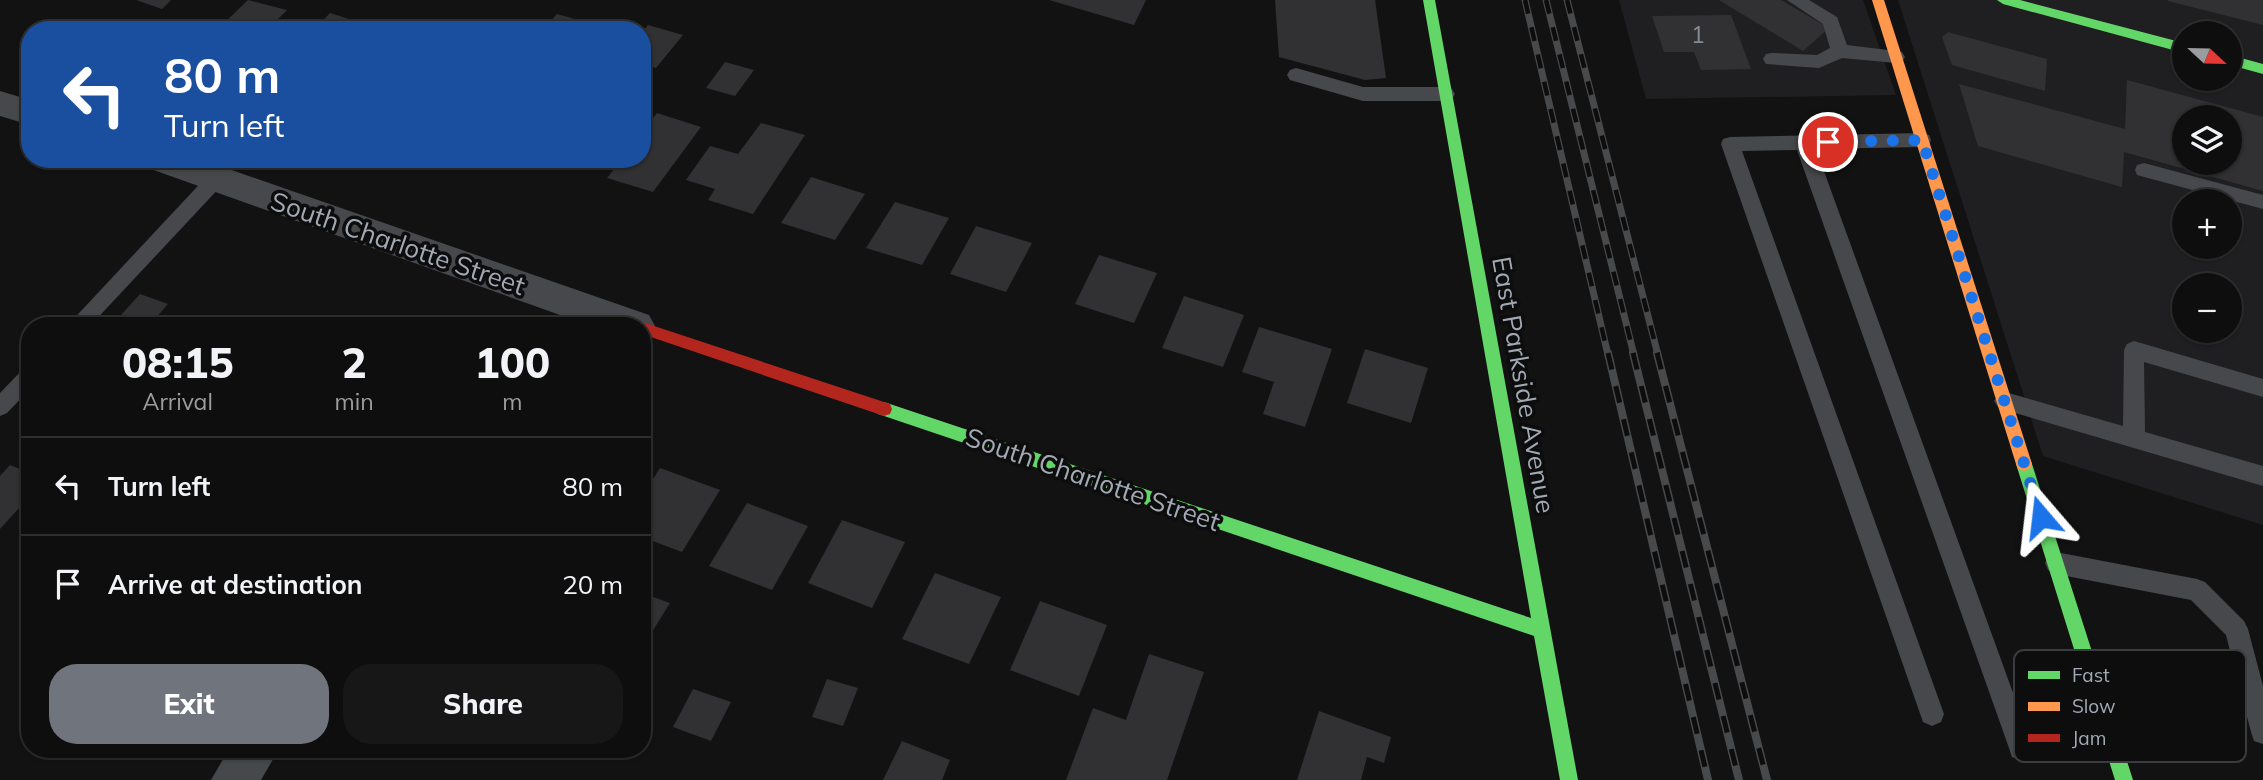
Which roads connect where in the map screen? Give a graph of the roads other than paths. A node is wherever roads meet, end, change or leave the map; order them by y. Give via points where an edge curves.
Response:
1 (1429, 0) edge
2 (1797, 0) edge
3 (1878, 0) edge
4 (2003, 0) edge
5 (2060, 8) edge
6 (2172, 44) edge
7 (1840, 51) junction
8 (1896, 57) junction
9 (1772, 59) dead end
10 (2242, 63) edge
11 (2263, 69) edge
12 (1296, 75) dead end
13 (1446, 94) junction
14 (0, 103) edge
15 (21, 110) edge
16 (1922, 140) junction
17 (1804, 142) junction
18 (185, 168) edge
19 (2144, 170) dead end
20 (216, 179) junction
21 (2263, 202) edge
22 (570, 316) edge
23 (86, 317) edge
24 (651, 331) edge
25 (21, 385) edge
26 (2263, 388) edge
27 (2005, 401) junction
28 (0, 407) edge
29 (2134, 439) junction
30 (2263, 476) edge
31 (2056, 563) junction
32 (1544, 631) junction
33 (2083, 650) edge
34 (2242, 650) edge
35 (2246, 667) edge
36 (1932, 714) dead end
37 (2014, 728) edge
38 (2263, 732) edge
39 (250, 758) edge
40 (2118, 762) edge
41 (234, 780) edge
42 (1569, 780) edge
43 (2124, 780) edge

1 - 13 street, East Parkside Avenue
2 - 7 lane via 1831,21
3 - 8 street
4 - 5 street
5 - 6 street
7 - 8 lane
7 - 9 lane via 1819,62
8 - 16 street
10 - 11 street
12 - 13 lane via 1363,94
13 - 32 street, East Parkside Avenue
14 - 15 street
16 - 17 lane
16 - 27 street
17 - 36 lane via 1730,144
17 - 37 lane
18 - 20 street, South Charlotte Street
19 - 21 lane
20 - 22 street, South Charlotte Street
20 - 23 lane
24 - 32 street, South Charlotte Street
25 - 28 lane
26 - 29 lane via 2134,350
27 - 29 lane
27 - 31 street
29 - 30 lane
31 - 33 street
31 - 34 lane via 2197,590 2236,629
32 - 42 street, East Parkside Avenue
35 - 38 lane
39 - 41 street
40 - 43 street

